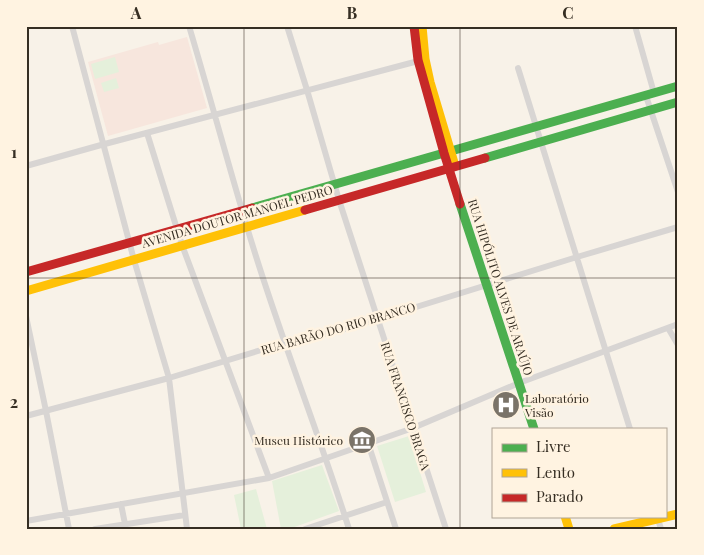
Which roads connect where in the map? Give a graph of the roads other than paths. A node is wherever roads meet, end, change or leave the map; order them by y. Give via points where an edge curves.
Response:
1 (72, 26) edge
2 (287, 26) edge
3 (414, 26) edge
4 (422, 26) edge
5 (635, 26) edge
6 (191, 27) edge
7 (422, 60) junction
8 (518, 68) dead end
9 (678, 86) edge
10 (307, 90) junction
11 (650, 94) junction
12 (678, 102) edge
13 (650, 110) junction
14 (215, 115) junction
15 (536, 127) junction
16 (147, 133) junction
17 (541, 142) junction
18 (104, 144) junction
19 (447, 152) junction
20 (26, 166) edge
21 (452, 167) junction
22 (334, 184) junction
23 (678, 192) edge
24 (339, 200) junction
25 (242, 210) junction
26 (246, 226) junction
27 (678, 227) edge
28 (177, 229) junction
29 (130, 242) junction
30 (182, 244) junction
31 (577, 257) junction
32 (134, 260) junction
33 (26, 272) edge
34 (487, 284) junction
35 (26, 291) edge
36 (26, 316) edge
37 (378, 319) junction
38 (678, 324) edge
39 (668, 328) junction
40 (284, 343) junction
41 (678, 345) edge
42 (606, 352) junction
43 (226, 361) junction
44 (169, 378) junction
45 (519, 383) junction
46 (46, 411) junction
47 (26, 416) edge
48 (413, 428) junction
49 (534, 428) edge
50 (630, 428) edge
51 (368, 443) junction
52 (326, 458) junction
53 (269, 478) junction
54 (182, 493) junction
55 (387, 502) junction
56 (121, 504) junction
57 (66, 514) junction
58 (185, 515) junction
59 (345, 516) junction
60 (658, 518) edge
61 (26, 521) edge
62 (125, 524) junction
63 (69, 529) edge
64 (94, 529) edge
65 (187, 529) edge
66 (304, 529) edge
67 (349, 529) edge
68 (396, 529) edge
69 (446, 529) edge
70 (614, 529) edge
71 (661, 529) edge

1 - 18 street
2 - 10 street, RUA FRANCISCO BRAGA
3 - 7 main road
4 - 7 main road
5 - 11 street
6 - 14 street
7 - 10 street
7 - 19 main road, RUA HIPÓLITO ALVES DE ARAÚJO
8 - 15 street
9 - 11 main road, AVENIDA DOUTOR MANOEL PEDRO
10 - 14 street
10 - 22 street, RUA FRANCISCO BRAGA
11 - 13 street
11 - 15 main road, AVENIDA DOUTOR MANOEL PEDRO
12 - 13 main road, AVENIDA DOUTOR MANOEL PEDRO
13 - 17 main road, AVENIDA DOUTOR MANOEL PEDRO
13 - 23 street
14 - 16 street
14 - 25 street
15 - 17 street
15 - 19 main road, AVENIDA DOUTOR MANOEL PEDRO
16 - 18 street
16 - 28 street
17 - 21 main road, AVENIDA DOUTOR MANOEL PEDRO
17 - 31 street
18 - 20 street
18 - 29 street
19 - 21 main road, RUA HIPÓLITO ALVES DE ARAÚJO
19 - 22 main road, AVENIDA DOUTOR MANOEL PEDRO
21 - 24 main road, AVENIDA DOUTOR MANOEL PEDRO
21 - 34 main road, RUA HIPÓLITO ALVES DE ARAÚJO
22 - 24 street, RUA FRANCISCO BRAGA
22 - 25 main road, AVENIDA DOUTOR MANOEL PEDRO
24 - 26 main road, AVENIDA DOUTOR MANOEL PEDRO
24 - 37 street, RUA FRANCISCO BRAGA
25 - 26 street
25 - 28 main road, AVENIDA DOUTOR MANOEL PEDRO
26 - 30 main road, AVENIDA DOUTOR MANOEL PEDRO
26 - 40 street
27 - 31 street, RUA BARÃO DO RIO BRANCO
28 - 29 main road, AVENIDA DOUTOR MANOEL PEDRO
28 - 30 street
29 - 32 street
29 - 33 main road, AVENIDA DOUTOR MANOEL PEDRO
30 - 32 main road, AVENIDA DOUTOR MANOEL PEDRO
30 - 43 street
31 - 34 street, RUA BARÃO DO RIO BRANCO
31 - 42 street
32 - 35 main road, AVENIDA DOUTOR MANOEL PEDRO
32 - 44 street
34 - 37 street, RUA BARÃO DO RIO BRANCO
34 - 45 main road, RUA HIPÓLITO ALVES DE ARAÚJO
36 - 46 street
37 - 40 street, RUA BARÃO DO RIO BRANCO
37 - 48 street, RUA FRANCISCO BRAGA
38 - 39 street
39 - 41 street
39 - 42 street
40 - 43 street, RUA BARÃO DO RIO BRANCO
40 - 52 street
42 - 45 street
42 - 50 street
43 - 44 street, RUA BARÃO DO RIO BRANCO
43 - 53 street
44 - 46 street, RUA BARÃO DO RIO BRANCO
44 - 54 street
45 - 48 street
45 - 49 main road, RUA HIPÓLITO ALVES DE ARAÚJO
46 - 47 street, RUA BARÃO DO RIO BRANCO
46 - 57 street
48 - 51 street
48 - 69 street, RUA FRANCISCO BRAGA
51 - 52 street
51 - 55 street
52 - 53 street
52 - 59 street
53 - 54 street
54 - 56 street
54 - 58 street
55 - 59 street
55 - 68 street
56 - 57 street
56 - 62 street
57 - 61 street
57 - 63 street
58 - 62 street
58 - 65 street
59 - 66 street
59 - 67 street
60 - 70 main road
60 - 71 street
62 - 64 street

